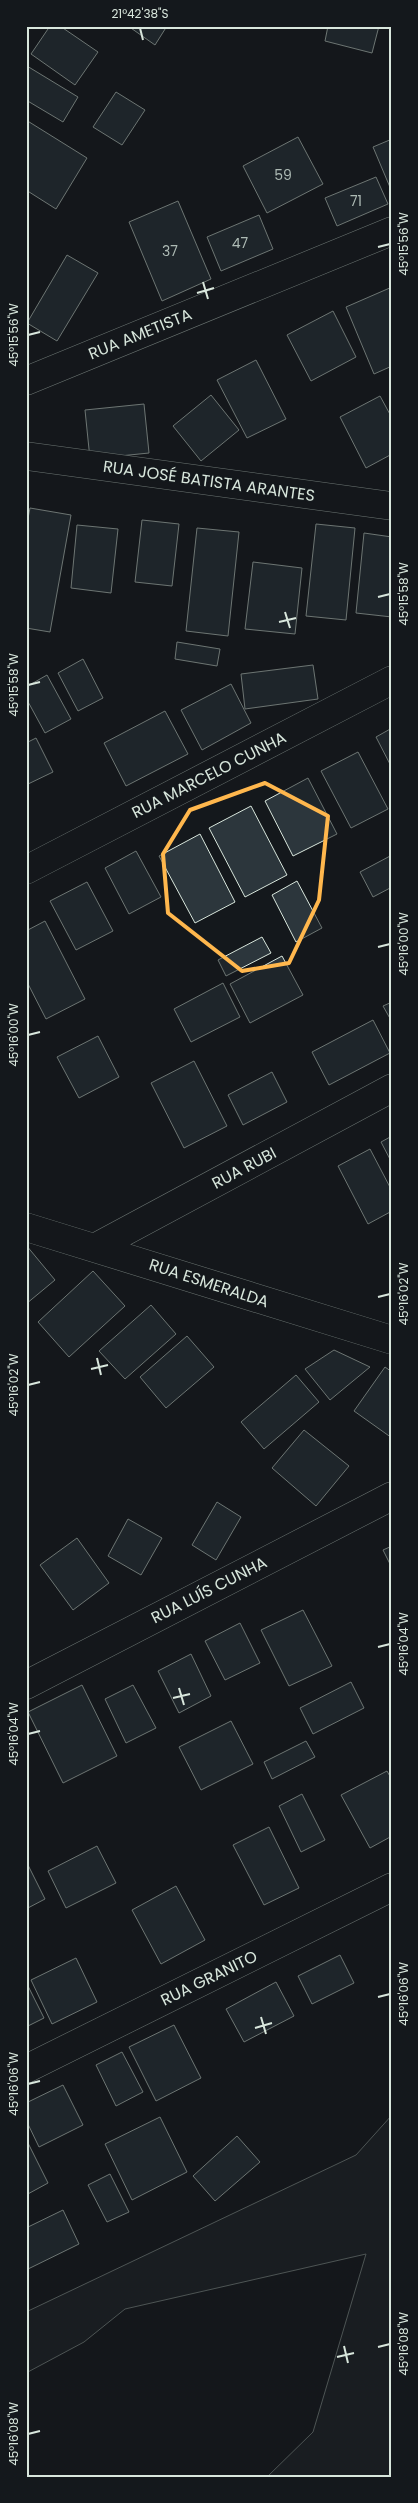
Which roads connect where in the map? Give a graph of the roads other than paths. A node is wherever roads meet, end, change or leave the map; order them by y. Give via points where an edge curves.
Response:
1 (392, 231) edge
2 (26, 381) edge
3 (26, 456) edge
4 (392, 506) edge
5 (392, 680) edge
6 (26, 870) edge
7 (392, 1088) edge
8 (26, 1227) edge
9 (96, 1247) junction
10 (392, 1340) edge
11 (392, 1496) edge
12 (26, 1684) edge
13 (392, 1888) edge
14 (26, 2069) edge

1 - 2 street, RUA AMETISTA
3 - 4 street, RUA JOSÉ BATISTA ARANTES
5 - 6 street, RUA MARCELO CUNHA
7 - 9 street, RUA RUBI
8 - 9 street, RUA ESMERALDA
9 - 10 street, RUA ESMERALDA
11 - 12 street, RUA LUÍS CUNHA
13 - 14 street, RUA GRANITO

